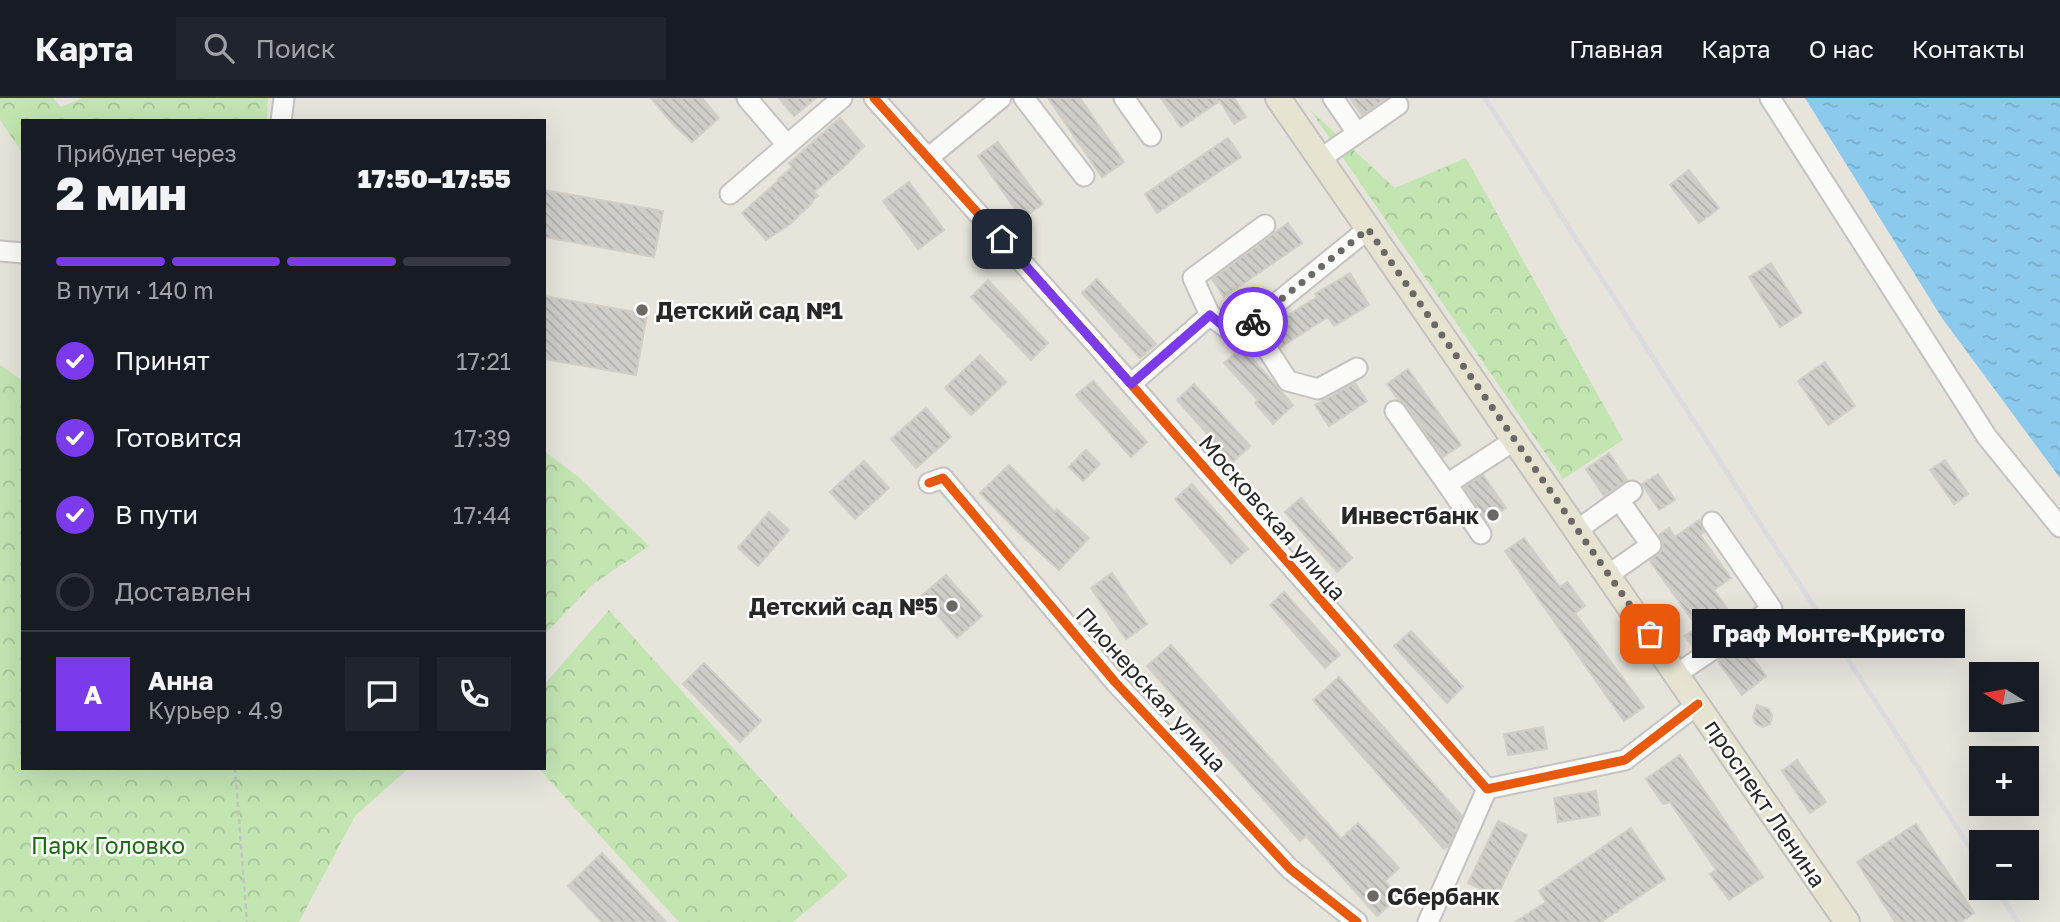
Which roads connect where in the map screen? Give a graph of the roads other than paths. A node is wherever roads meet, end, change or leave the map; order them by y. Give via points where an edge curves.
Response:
1 (284, 98) edge
2 (747, 98) edge
3 (842, 98) edge
4 (874, 98) edge
5 (1001, 98) edge
6 (1024, 98) edge
7 (1124, 98) edge
8 (1278, 98) edge
9 (1333, 98) edge
10 (1770, 98) edge
11 (1398, 105) dead end
12 (281, 119) edge
13 (1357, 133) junction
14 (1151, 136) dead end
15 (787, 145) junction
16 (928, 158) junction
17 (1320, 159) junction
18 (1084, 176) dead end
19 (730, 194) dead end
20 (1265, 225) dead end
21 (1368, 229) junction
22 (0, 251) edge
23 (21, 253) edge
24 (1210, 315) junction
25 (1251, 324) junction
26 (1357, 368) dead end
27 (1131, 384) junction
28 (1395, 411) dead end
29 (1514, 440) junction
30 (929, 483) dead end
31 (1447, 484) junction
32 (1712, 522) dead end
33 (2060, 527) edge
34 (1577, 530) junction
35 (1481, 534) dead end
36 (1608, 575) junction
37 (1677, 674) junction
38 (1698, 704) junction
39 (1487, 789) junction
40 (1357, 922) edge
41 (1427, 922) edge
42 (1847, 922) edge

1 - 12 street
2 - 15 street
3 - 15 street
4 - 16 street, Московская улица
5 - 16 street
6 - 18 street
7 - 14 street
8 - 17 main road, проспект Ленина
9 - 13 street
10 - 33 street via 1987,436
11 - 13 street
13 - 17 street
15 - 19 street
16 - 27 street, Московская улица
17 - 21 main road, проспект Ленина
20 - 24 street via 1193,278
21 - 25 street
21 - 29 main road, проспект Ленина
22 - 23 street
24 - 25 street via 1228,330
24 - 27 street
25 - 26 street via 1288,382 1318,389
27 - 39 street, Московская улица
28 - 31 street
29 - 31 street
29 - 34 main road, проспект Ленина
30 - 40 street, Пионерская улица via 943,478 1115,682 1290,869
31 - 35 street
32 - 37 street via 1772,609
34 - 36 main road, проспект Ленина
34 - 36 street via 1629,500 1651,545
36 - 37 main road, проспект Ленина
37 - 38 main road, проспект Ленина
38 - 39 street via 1625,760
38 - 42 main road, проспект Ленина
39 - 41 street

